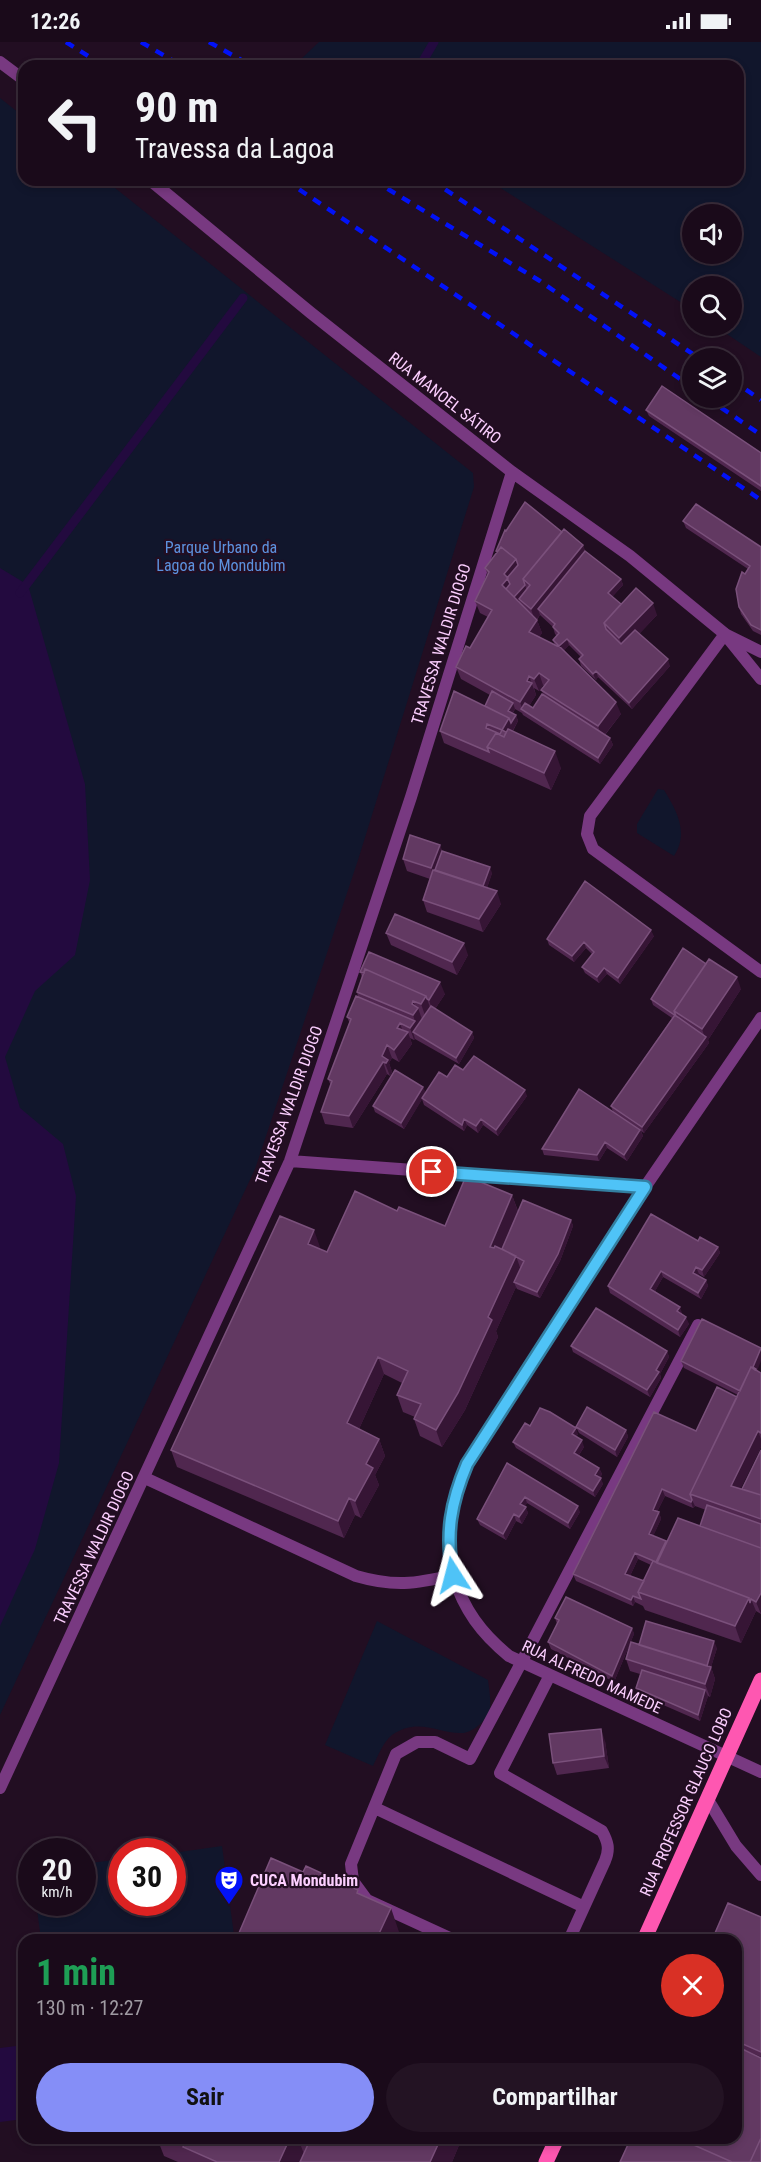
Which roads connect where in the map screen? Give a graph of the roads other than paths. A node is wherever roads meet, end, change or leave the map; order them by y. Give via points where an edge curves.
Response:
1 (0, 62) edge
2 (18, 76) edge
3 (157, 186) edge
4 (512, 472) junction
5 (725, 634) junction
6 (761, 652) edge
7 (761, 679) edge
8 (761, 972) edge
9 (761, 1018) edge
10 (290, 1161) junction
11 (645, 1187) junction
12 (698, 1325) edge
13 (145, 1478) junction
14 (453, 1575) junction
15 (521, 1663) junction
16 (549, 1677) junction
17 (761, 1680) edge
18 (726, 1758) junction
19 (761, 1772) edge
20 (0, 1788) edge
21 (707, 1798) junction
22 (375, 1808) junction
23 (761, 1875) edge
24 (584, 1907) junction
25 (441, 1934) edge
26 (572, 1934) edge
27 (647, 1934) edge
28 (554, 2144) edge
29 (546, 2162) edge

1 - 2 street
3 - 4 street, RUA MANOEL SÁTIRO
4 - 5 street, RUA MANOEL SÁTIRO via 630,556
4 - 10 street, TRAVESSA WALDIR DIOGO via 411,797
5 - 6 street, RUA MANOEL SÁTIRO
5 - 7 street, RUA MANOEL SÁTIRO
5 - 8 street via 590,816 587,834 593,849
9 - 11 street, RUA ALFREDO MAMEDE
10 - 11 street
10 - 13 street, TRAVESSA WALDIR DIOGO
11 - 14 street, RUA ALFREDO MAMEDE via 467,1464 449,1520
12 - 15 street
13 - 14 street via 356,1576 402,1585
13 - 20 street, TRAVESSA WALDIR DIOGO
14 - 15 street, RUA ALFREDO MAMEDE via 473,1621 489,1640
15 - 16 street, RUA ALFREDO MAMEDE
15 - 22 street via 470,1759 435,1742 406,1746 396,1754
16 - 18 street, RUA ALFREDO MAMEDE
16 - 24 street via 500,1773 602,1831 609,1851
17 - 18 main road, RUA PROFESSOR GLAUCO LOBO
18 - 19 street, RUA ALFREDO MAMEDE
18 - 21 main road, RUA PROFESSOR GLAUCO LOBO
21 - 23 street via 736,1846
21 - 27 main road, RUA PROFESSOR GLAUCO LOBO
22 - 24 street
22 - 25 street via 351,1864 358,1891 367,1900
24 - 26 street
28 - 29 main road

